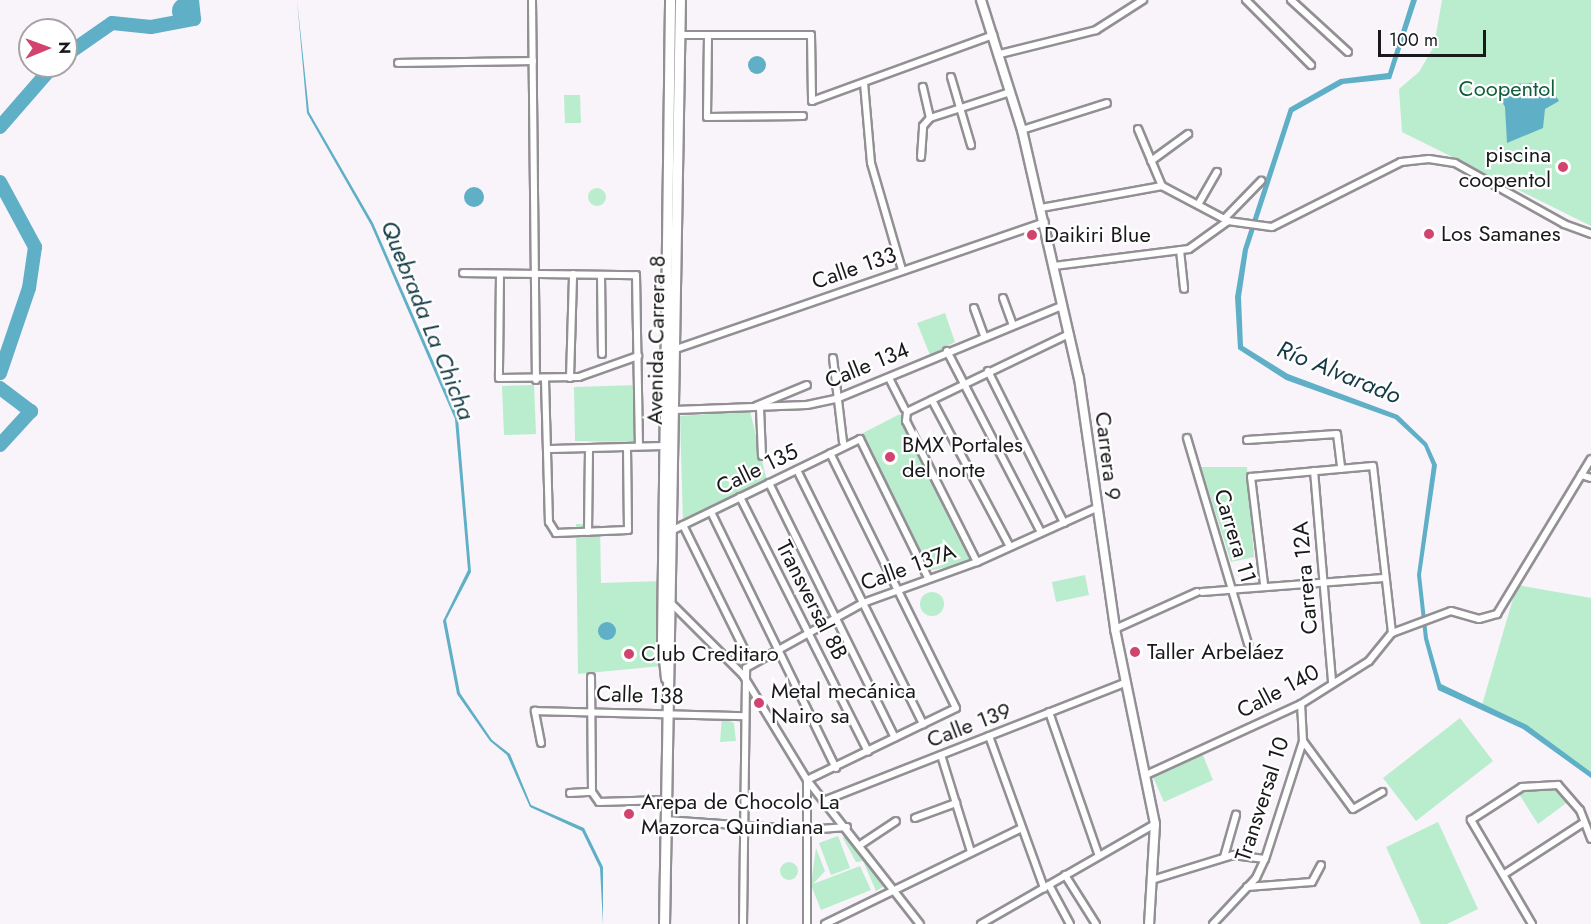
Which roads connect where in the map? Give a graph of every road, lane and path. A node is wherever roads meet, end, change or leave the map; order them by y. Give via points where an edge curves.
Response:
1 (532, 0) edge
2 (670, 0) edge
3 (680, 0) edge
4 (981, 0) edge
5 (1143, 0) edge
6 (1245, 0) edge
7 (1291, 0) edge
8 (1137, 2) edge
9 (680, 35) junction
10 (708, 35) junction
11 (993, 35) junction
12 (1348, 52) dead end
13 (1000, 54) junction
14 (532, 61) junction
15 (398, 63) dead end
16 (1311, 64) dead end
17 (951, 77) dead end
18 (864, 83) junction
19 (923, 87) dead end
20 (1010, 92) junction
21 (1107, 103) dead end
22 (960, 108) junction
23 (803, 116) dead end
24 (930, 118) junction
25 (1138, 129) dead end
26 (1022, 130) junction
27 (1188, 134) dead end
28 (971, 145) dead end
29 (921, 157) dead end
30 (1151, 161) junction
31 (1217, 172) dead end
32 (1261, 181) dead end
33 (1162, 186) junction
34 (1199, 203) junction
35 (1041, 208) junction
36 (1227, 219) junction
37 (1045, 221) junction
38 (1591, 234) edge
39 (1180, 250) junction
40 (1054, 266) junction
41 (902, 270) junction
42 (463, 273) dead end
43 (500, 274) junction
44 (538, 274) junction
45 (573, 274) junction
46 (601, 275) junction
47 (1184, 289) dead end
48 (1002, 298) dead end
49 (1062, 306) junction
50 (974, 308) dead end
51 (1011, 323) junction
52 (1069, 334) junction
53 (984, 335) junction
54 (675, 349) junction
55 (947, 351) junction
56 (602, 354) dead end
57 (638, 356) junction
58 (833, 358) dead end
59 (988, 371) junction
60 (570, 378) junction
61 (889, 378) junction
62 (536, 380) junction
63 (545, 380) junction
64 (807, 385) dead end
65 (960, 385) junction
66 (836, 399) junction
67 (932, 399) junction
68 (752, 408) junction
69 (760, 408) junction
70 (904, 408) dead end
71 (675, 410) junction
72 (1187, 438) dead end
73 (1246, 440) dead end
74 (843, 442) dead end
75 (639, 446) junction
76 (663, 446) junction
77 (627, 447) junction
78 (589, 448) junction
79 (551, 449) junction
80 (830, 453) junction
81 (762, 456) dead end
82 (1591, 459) edge
83 (1341, 469) junction
84 (797, 470) junction
85 (1314, 471) junction
86 (1581, 475) junction
87 (1591, 478) edge
88 (769, 483) junction
89 (740, 497) junction
90 (1096, 508) junction
91 (711, 512) junction
92 (1064, 523) junction
93 (683, 525) junction
94 (673, 530) junction
95 (588, 532) junction
96 (1041, 532) junction
97 (1010, 547) junction
98 (977, 562) junction
99 (928, 578) junction
100 (1383, 578) junction
101 (1323, 582) junction
102 (1264, 584) junction
103 (896, 588) junction
104 (1232, 588) junction
105 (863, 603) junction
106 (672, 604) junction
107 (835, 617) junction
108 (1115, 628) junction
109 (808, 633) junction
110 (1392, 633) junction
111 (1248, 644) dead end
112 (778, 649) junction
113 (751, 663) junction
114 (743, 675) junction
115 (591, 677) dead end
116 (667, 681) junction
117 (1125, 682) junction
118 (1332, 683) junction
119 (1301, 704) junction
120 (591, 711) junction
121 (1049, 712) junction
122 (666, 715) junction
123 (743, 716) junction
124 (923, 724) junction
125 (988, 736) junction
126 (895, 738) junction
127 (1302, 741) junction
128 (541, 743) dead end
129 (868, 752) junction
130 (941, 755) junction
131 (836, 768) junction
132 (1146, 776) junction
133 (807, 780) junction
134 (592, 792) junction
135 (1382, 792) dead end
136 (570, 793) dead end
137 (665, 800) junction
138 (826, 800) junction
139 (956, 804) junction
140 (1236, 815) dead end
141 (915, 818) dead end
142 (665, 819) junction
143 (897, 821) dead end
144 (1583, 823) junction
145 (1155, 824) junction
146 (744, 825) junction
147 (847, 827) junction
148 (1022, 828) junction
149 (807, 830) junction
150 (1591, 839) edge
151 (860, 845) junction
152 (971, 852) junction
153 (1099, 856) junction
154 (1224, 857) junction
155 (1265, 860) junction
156 (1321, 865) dead end
157 (1506, 873) junction
158 (1065, 875) junction
159 (1155, 879) junction
160 (1046, 886) junction
161 (1247, 887) junction
162 (894, 890) junction
163 (995, 917) junction
164 (664, 924) edge
165 (742, 924) edge
166 (807, 924) edge
167 (825, 924) edge
168 (920, 924) edge
169 (981, 924) edge
170 (999, 924) edge
171 (1070, 924) edge
172 (1096, 924) edge
173 (1149, 924) edge
174 (1213, 924) edge
175 (1532, 924) edge

1 - 14 street
2 - 76 main road, Avenida Carrera 8
3 - 9 main road, Avenida Carrera 8
4 - 11 street, Carrera 9
5 - 8 street
6 - 16 street
7 - 12 street
8 - 13 street via 1096,30
9 - 10 street
9 - 54 main road, Avenida Carrera 8
10 - 18 street via 808,34 812,101
10 - 23 street via 707,117
11 - 13 street, Carrera 9
11 - 18 street
13 - 20 street, Carrera 9
14 - 15 street
14 - 44 street
17 - 22 street
18 - 41 street via 871,163
19 - 24 street
20 - 22 street
20 - 26 street, Carrera 9
21 - 26 street
22 - 24 street
22 - 28 street
24 - 29 street via 923,126
25 - 30 street
26 - 35 street, Carrera 9
27 - 30 street
30 - 33 street
31 - 34 street
32 - 36 street
33 - 34 street
33 - 35 street
34 - 36 street
35 - 37 street, Carrera 9
36 - 38 street via 1253,228 1272,227 1401,162 1443,160
36 - 39 street
37 - 40 street, Carrera 9
37 - 41 street, Calle 133
39 - 40 street
39 - 47 street
40 - 49 street, Carrera 9
41 - 54 street, Calle 133
42 - 43 street
43 - 44 street
43 - 62 street via 499,378
44 - 45 street
44 - 62 street
45 - 46 street
45 - 60 street
46 - 56 street
46 - 57 street via 636,275
48 - 51 street
49 - 51 street, Calle 134
49 - 52 street, Carrera 9
50 - 53 street
51 - 53 street, Calle 134
52 - 59 street
52 - 90 street, Carrera 9
53 - 55 street, Calle 134
54 - 71 main road, Avenida Carrera 8
55 - 61 street, Calle 134
55 - 65 street
57 - 60 street
57 - 75 street
58 - 66 street
59 - 65 street
59 - 92 street
60 - 63 street
61 - 66 street, Calle 134
61 - 70 street
62 - 63 street
63 - 79 street
64 - 68 street
65 - 67 street
65 - 96 street
66 - 69 street, Calle 134
66 - 74 street
67 - 97 street
67 - 98 street via 907,412 906,421
68 - 69 street, Calle 134
68 - 71 street, Calle 134
69 - 81 street
71 - 94 main road, Avenida Carrera 8
72 - 104 street, Carrera 11
73 - 83 street via 1337,434
75 - 76 street
75 - 77 street
76 - 116 main road, Avenida Carrera 8 via 662,641
77 - 78 street
77 - 95 street via 628,530
78 - 79 street
78 - 95 street
79 - 95 street via 549,522 556,533
80 - 84 street, Calle 135
80 - 99 street, Calle 135 via 858,440
80 - 103 street
82 - 86 street
83 - 85 street
83 - 100 street via 1373,466
84 - 88 street, Calle 135
84 - 105 street
85 - 101 street, Carrera 12A
85 - 102 street via 1251,477
86 - 87 street
86 - 110 street via 1497,614 1479,619 1451,611
88 - 89 street, Calle 135
88 - 107 street
89 - 91 street, Calle 135
89 - 109 street, Transversal 8B
90 - 92 street, Calle 137A
90 - 108 street, Carrera 9
91 - 93 street, Calle 135
91 - 112 street
92 - 96 street, Calle 137A
93 - 94 street, Calle 135
93 - 113 street
94 - 106 main road, Avenida Carrera 8
96 - 97 street, Calle 137A
97 - 98 street, Calle 137A
98 - 99 street, Calle 137A
99 - 103 street, Calle 137A
100 - 101 street
100 - 110 street
101 - 102 street
101 - 118 street, Carrera 12A
102 - 104 street
103 - 105 street, Calle 137A
103 - 124 street via 956,708
104 - 108 street via 1200,592
104 - 111 street, Carrera 11
105 - 107 street, Calle 137A
105 - 124 street
106 - 114 street
106 - 116 main road, Avenida Carrera 8
107 - 109 street, Calle 137A
107 - 126 street
108 - 117 street, Carrera 9
109 - 112 street, Calle 137A
109 - 129 street, Transversal 8B
110 - 118 street, Calle 140 via 1369,661
112 - 113 street, Calle 137A
112 - 131 street
113 - 114 street, Calle 137A
114 - 123 street
114 - 133 street
115 - 120 street
116 - 122 main road, Avenida Carrera 8
117 - 121 street, Calle 139
117 - 132 street, Carrera 9
118 - 119 street, Calle 140
119 - 127 street, Transversal 10
119 - 132 street, Calle 140
120 - 122 street, Calle 138
120 - 128 street, Calle 138 via 535,711
120 - 134 street
121 - 125 street, Calle 139
121 - 153 street
122 - 123 street, Calle 138
122 - 137 main road, Avenida Carrera 8
123 - 146 street
124 - 126 street
125 - 130 street, Calle 139
125 - 148 street
126 - 129 street
127 - 135 street via 1353,809
127 - 155 street, Transversal 10
129 - 131 street
130 - 138 street, Calle 139
130 - 139 street
131 - 133 street
132 - 145 street, Carrera 9
133 - 138 street
133 - 149 street
134 - 136 street
134 - 137 street via 599,802
137 - 142 main road, Avenida Carrera 8
138 - 147 street
139 - 141 street
139 - 152 street
140 - 154 street
142 - 146 street
142 - 164 main road, Avenida Carrera 8
143 - 151 street
144 - 150 street
144 - 157 street
144 - 157 street via 1563,787 1522,787 1471,819
145 - 153 street
145 - 159 street, Carrera 9
146 - 149 street
146 - 165 street
147 - 149 street
147 - 151 street
148 - 152 street
148 - 160 street
149 - 166 street
151 - 162 street
152 - 162 street
153 - 158 street
154 - 155 street
154 - 159 street
155 - 161 street, Transversal 10
156 - 161 street via 1312,882
157 - 175 street
158 - 160 street
158 - 172 street
159 - 173 street, Carrera 9
160 - 163 street
160 - 171 street
161 - 174 street, Transversal 10
162 - 167 street
162 - 168 street
163 - 169 street
163 - 170 street

